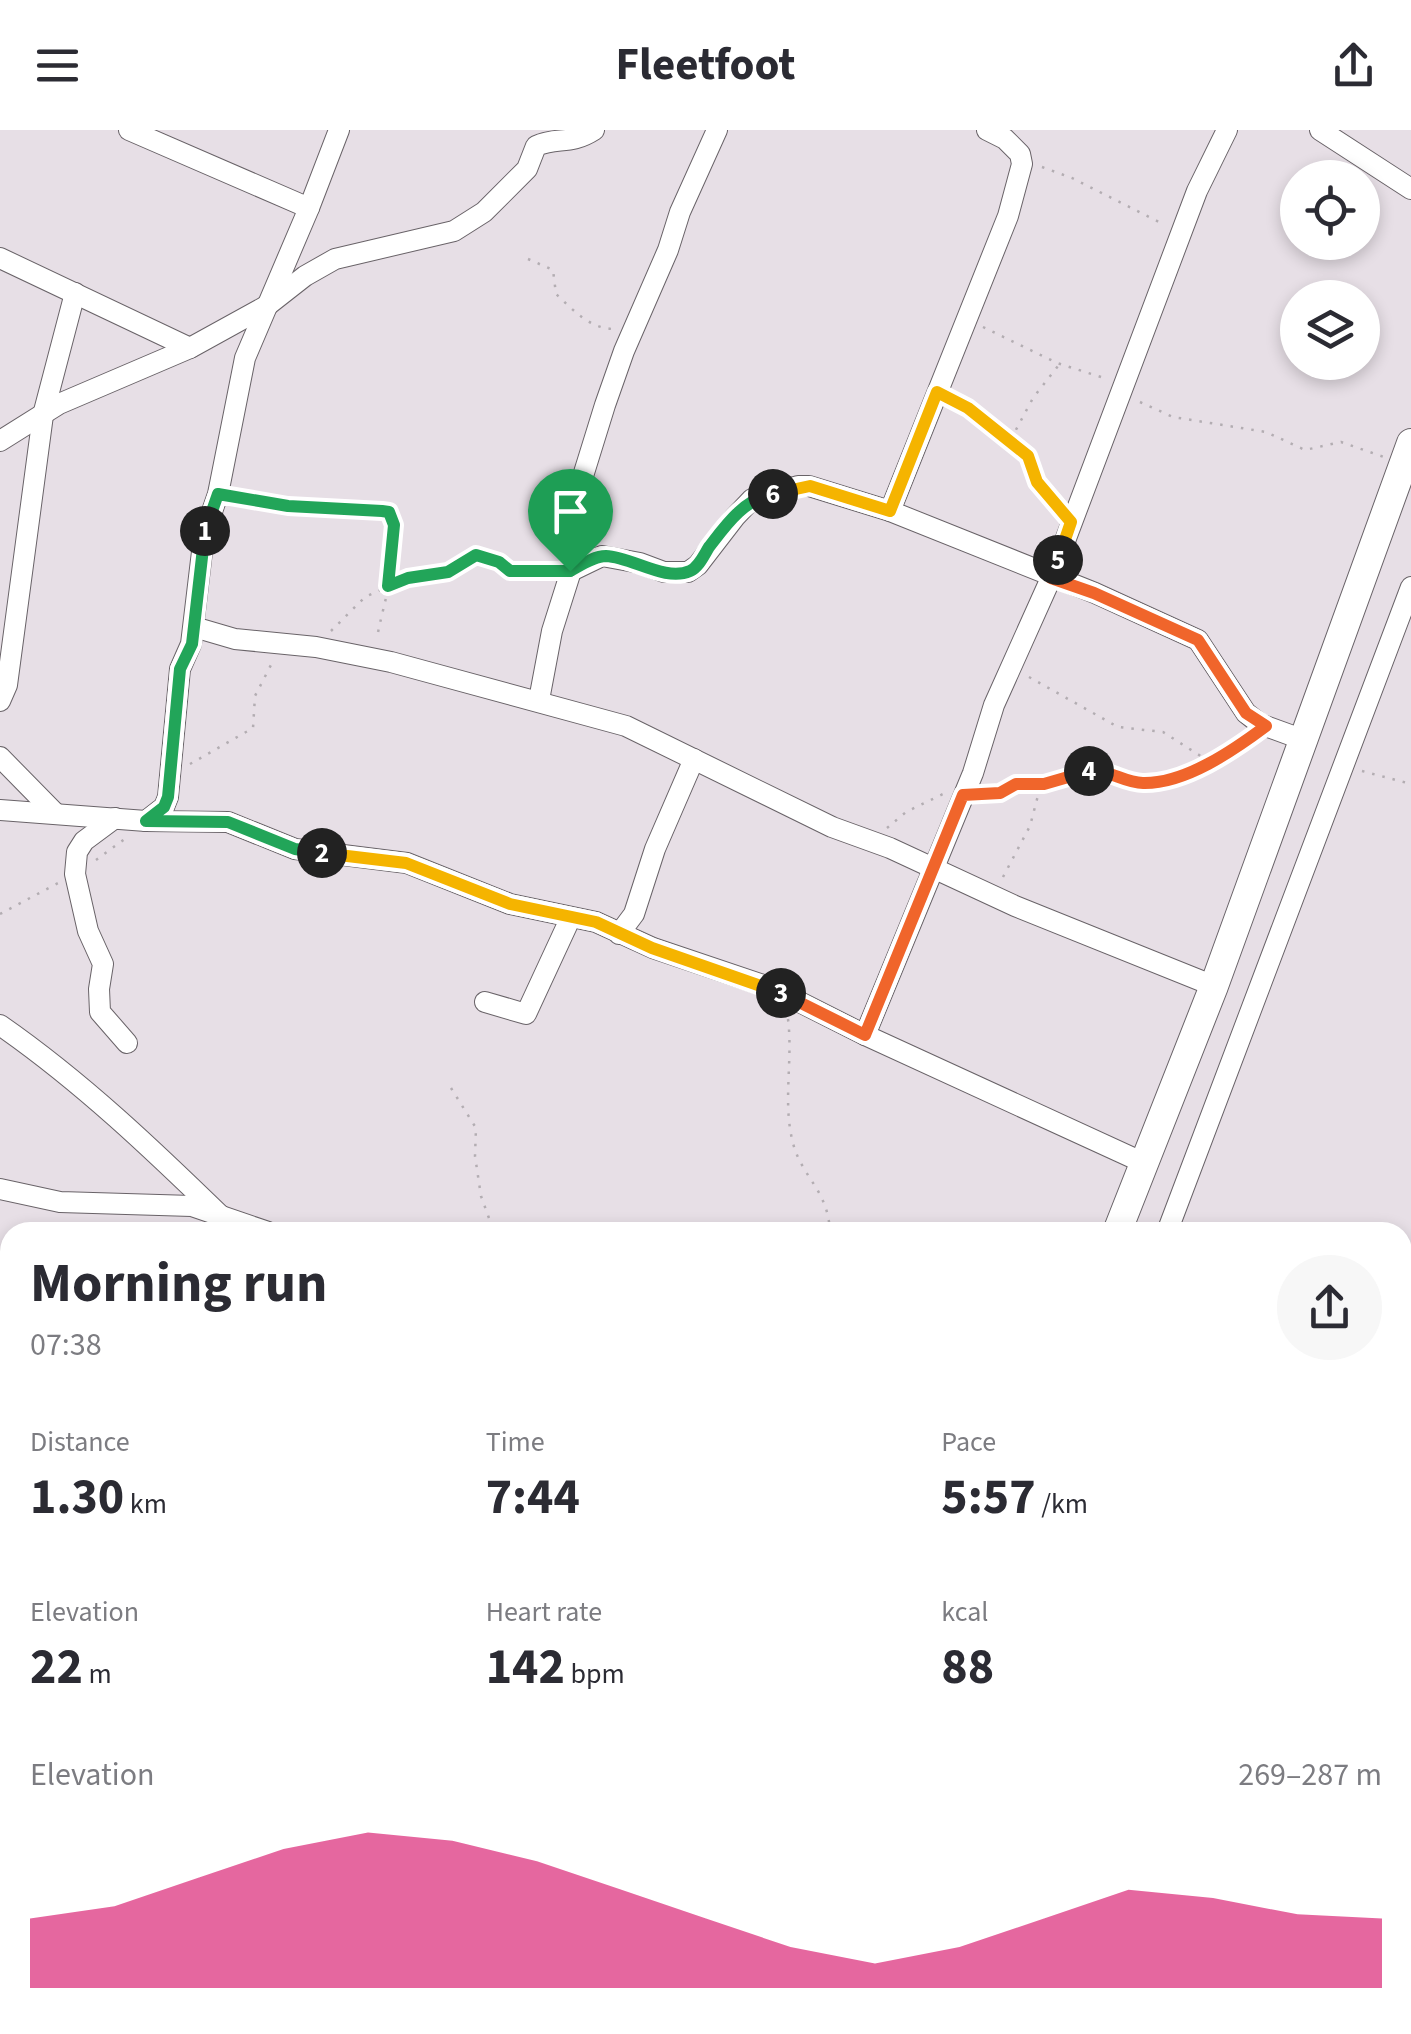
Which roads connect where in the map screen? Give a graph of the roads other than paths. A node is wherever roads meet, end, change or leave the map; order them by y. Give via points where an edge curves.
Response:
1 (130, 130) edge
2 (338, 130) edge
3 (594, 130) edge
4 (717, 130) edge
5 (987, 130) edge
6 (1227, 130) edge
7 (1320, 130) edge
8 (168, 138) edge
9 (1411, 190) edge
10 (309, 208) junction
11 (0, 258) edge
12 (75, 293) junction
13 (268, 306) junction
14 (190, 348) junction
15 (43, 415) junction
16 (0, 441) edge
17 (1406, 456) edge
18 (890, 511) junction
19 (570, 571) junction
20 (1051, 578) junction
21 (1411, 587) edge
22 (194, 627) junction
23 (539, 700) junction
24 (0, 701) edge
25 (1304, 740) junction
26 (0, 757) edge
27 (694, 759) junction
28 (0, 810) edge
29 (55, 813) junction
30 (115, 818) junction
31 (146, 821) junction
32 (932, 870) junction
33 (570, 919) junction
34 (620, 934) junction
35 (1214, 986) junction
36 (485, 1002) dead end
37 (0, 1025) edge
38 (865, 1035) junction
39 (127, 1043) dead end
40 (1144, 1164) junction
41 (0, 1189) edge
42 (224, 1219) junction
43 (234, 1222) edge
44 (1120, 1222) edge
45 (1172, 1222) edge

1 - 8 street
2 - 10 street
3 - 13 street via 576,141 536,146 526,169 484,212 454,231 335,259
4 - 19 street via 624,351 583,476
5 - 18 street via 1015,147 1022,161 1008,216
6 - 20 street via 1180,232
7 - 9 street
8 - 10 street
10 - 13 street
11 - 12 street
12 - 14 street
12 - 15 street
13 - 14 street
13 - 22 street via 245,358 204,536
14 - 15 street
15 - 16 street
15 - 24 street
17 - 25 highway
18 - 19 street via 798,486 752,499 688,572 602,556
18 - 20 street
19 - 23 street
20 - 25 street via 1198,640 1246,713
20 - 32 street
21 - 45 street
22 - 23 street via 374,659
22 - 31 street via 180,669 168,797
23 - 27 street via 626,726
25 - 35 highway
26 - 29 street
27 - 32 street
27 - 34 street via 634,914
28 - 29 street
29 - 30 street
30 - 31 street
30 - 39 street via 84,840 76,874 103,964 100,1012
31 - 33 street via 228,822 295,849 406,863 510,904
32 - 35 street
32 - 38 street
33 - 34 street
33 - 36 street via 526,1014
34 - 38 street via 772,988
35 - 40 highway
37 - 42 street via 118,1117
38 - 40 street
40 - 44 highway
41 - 42 street via 60,1202 192,1206
42 - 43 street

